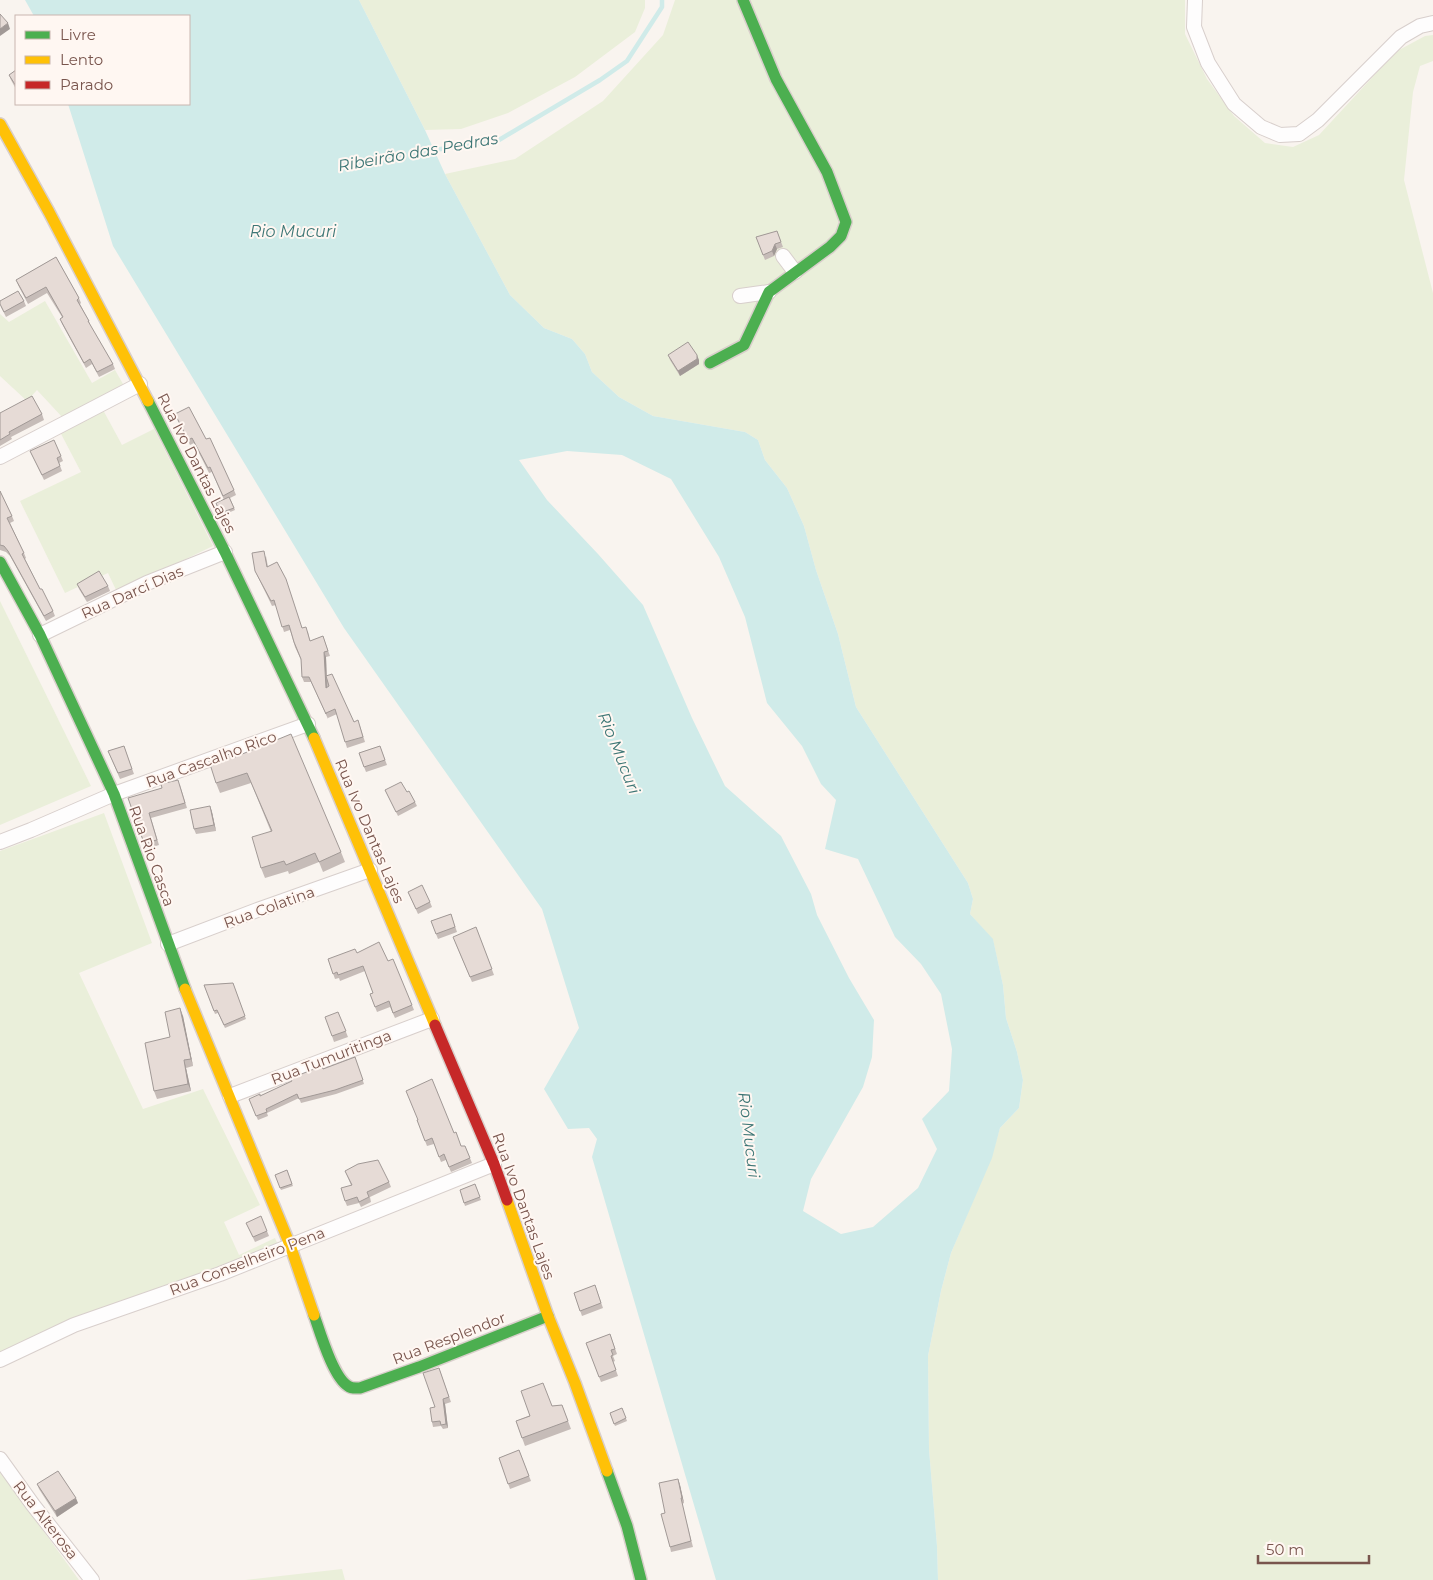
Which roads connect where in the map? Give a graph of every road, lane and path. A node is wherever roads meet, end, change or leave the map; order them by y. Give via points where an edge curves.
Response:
1 (743, 0) edge
2 (1195, 0) edge
3 (1433, 23) edge
4 (0, 124) edge
5 (783, 256) dead end
6 (795, 272) junction
7 (769, 292) junction
8 (740, 296) dead end
9 (710, 362) dead end
10 (140, 384) junction
11 (0, 457) edge
12 (225, 552) junction
13 (0, 562) edge
14 (40, 635) junction
15 (308, 724) junction
16 (114, 794) junction
17 (0, 842) edge
18 (370, 870) junction
19 (168, 944) junction
20 (432, 1019) junction
21 (230, 1096) junction
22 (494, 1164) junction
23 (290, 1245) junction
24 (548, 1316) junction
25 (0, 1360) edge
26 (360, 1388) joint
27 (0, 1459) edge
28 (92, 1580) edge
29 (641, 1580) edge

1 - 6 street via 776,78 826,172 846,222 841,236 830,247
2 - 3 street via 1194,27 1208,64 1234,104 1261,127 1280,135 1298,134 1318,120 1401,37
4 - 10 street, Rua Ivo Dantas Lajes
5 - 6 street
6 - 7 street
7 - 8 street
7 - 9 street via 744,345
10 - 11 street
10 - 12 street, Rua Ivo Dantas Lajes
12 - 14 street, Rua Darcí Dias via 147,583
12 - 15 street, Rua Ivo Dantas Lajes
13 - 14 street, Rua Rio Casca
14 - 16 street, Rua Rio Casca
15 - 16 street, Rua Cascalho Rico
15 - 18 street, Rua Ivo Dantas Lajes
16 - 17 street, Rua Cascalho Rico
16 - 19 street, Rua Rio Casca
18 - 19 street, Rua Colatina
18 - 20 street, Rua Ivo Dantas Lajes
19 - 21 street, Rua Rio Casca
20 - 21 street, Rua Tumuritinga
20 - 22 street, Rua Ivo Dantas Lajes
21 - 23 street, Rua Rio Casca
22 - 23 street, Rua Conselheiro Pena
22 - 24 street, Rua Ivo Dantas Lajes
23 - 25 street, Rua Conselheiro Pena via 220,1274 74,1325
23 - 26 street, Rua Rio Casca via 324,1346 336,1371 346,1385
24 - 26 street, Rua Resplendor
24 - 29 street, Rua Ivo Dantas Lajes via 627,1526
27 - 28 street, Rua Alterosa

